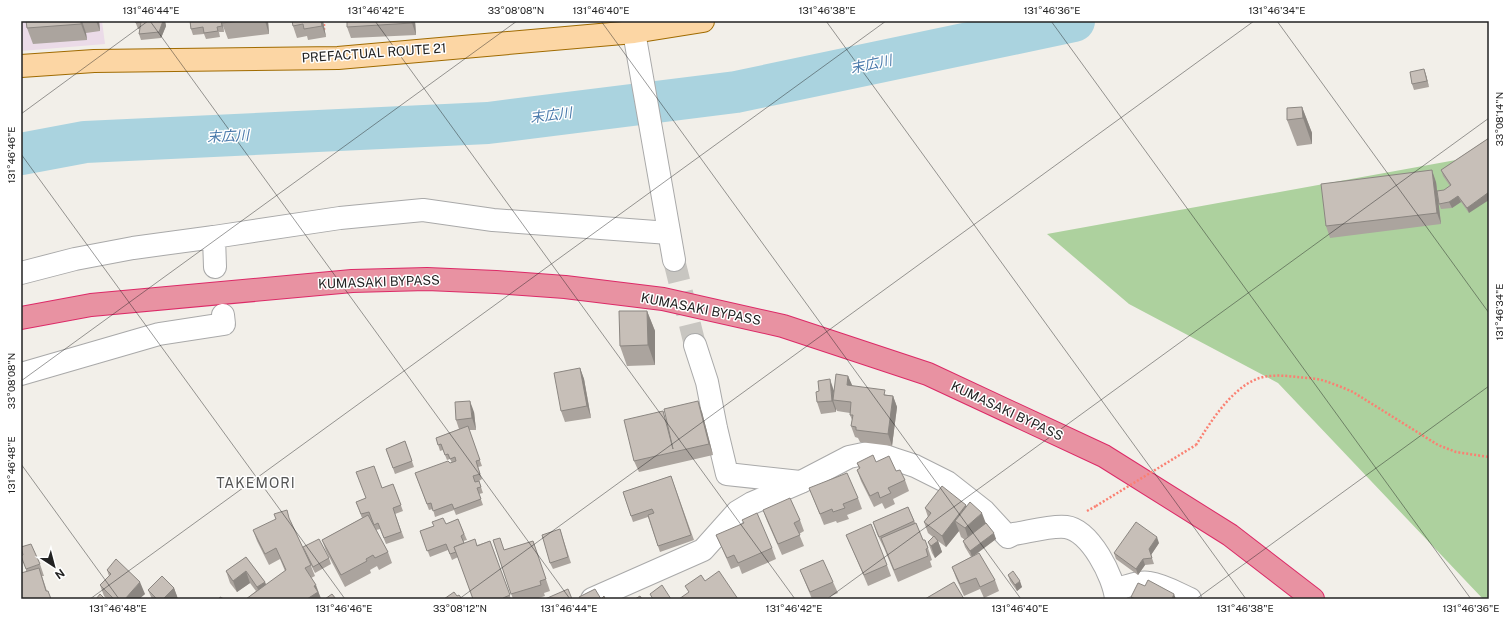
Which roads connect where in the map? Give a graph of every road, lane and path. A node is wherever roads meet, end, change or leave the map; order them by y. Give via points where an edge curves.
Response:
1 (703, 21) edge
2 (634, 32) junction
3 (21, 66) edge
4 (669, 233) junction
5 (214, 237) junction
6 (674, 260) tunnel mouth
7 (215, 267) dead end
8 (21, 273) edge
9 (222, 315) dead end
10 (21, 318) edge
11 (695, 345) tunnel mouth
12 (21, 374) edge
13 (1489, 457) edge
14 (801, 482) junction
15 (1096, 506) dead end
16 (1116, 594) edge
17 (592, 599) edge
18 (1190, 599) edge
19 (1313, 599) edge

1 - 2 main road, PREFACTUAL ROUTE 21
2 - 3 main road, PREFACTUAL ROUTE 21 via 338,58 94,61
2 - 4 street
4 - 5 street via 493,220 423,210 340,218
4 - 6 street
5 - 7 street
5 - 8 street via 133,248
9 - 12 street via 224,324 159,334
10 - 19 highway, KUMASAKI BYPASS via 91,305 352,281 427,279 565,287 670,301 783,326 928,374 1097,452 1230,535
11 - 14 street via 707,382 728,474
13 - 15 path, bridge via 1456,452 1438,445 1353,392 1324,380 1268,376 1248,383 1240,389 1219,411 1196,445
14 - 16 street via 849,457 868,453 880,454 915,466 947,482 984,511 1008,537 1056,528 1074,529 1084,536 1102,560
14 - 17 street via 737,512 703,550
16 - 18 street via 1141,583 1149,583

